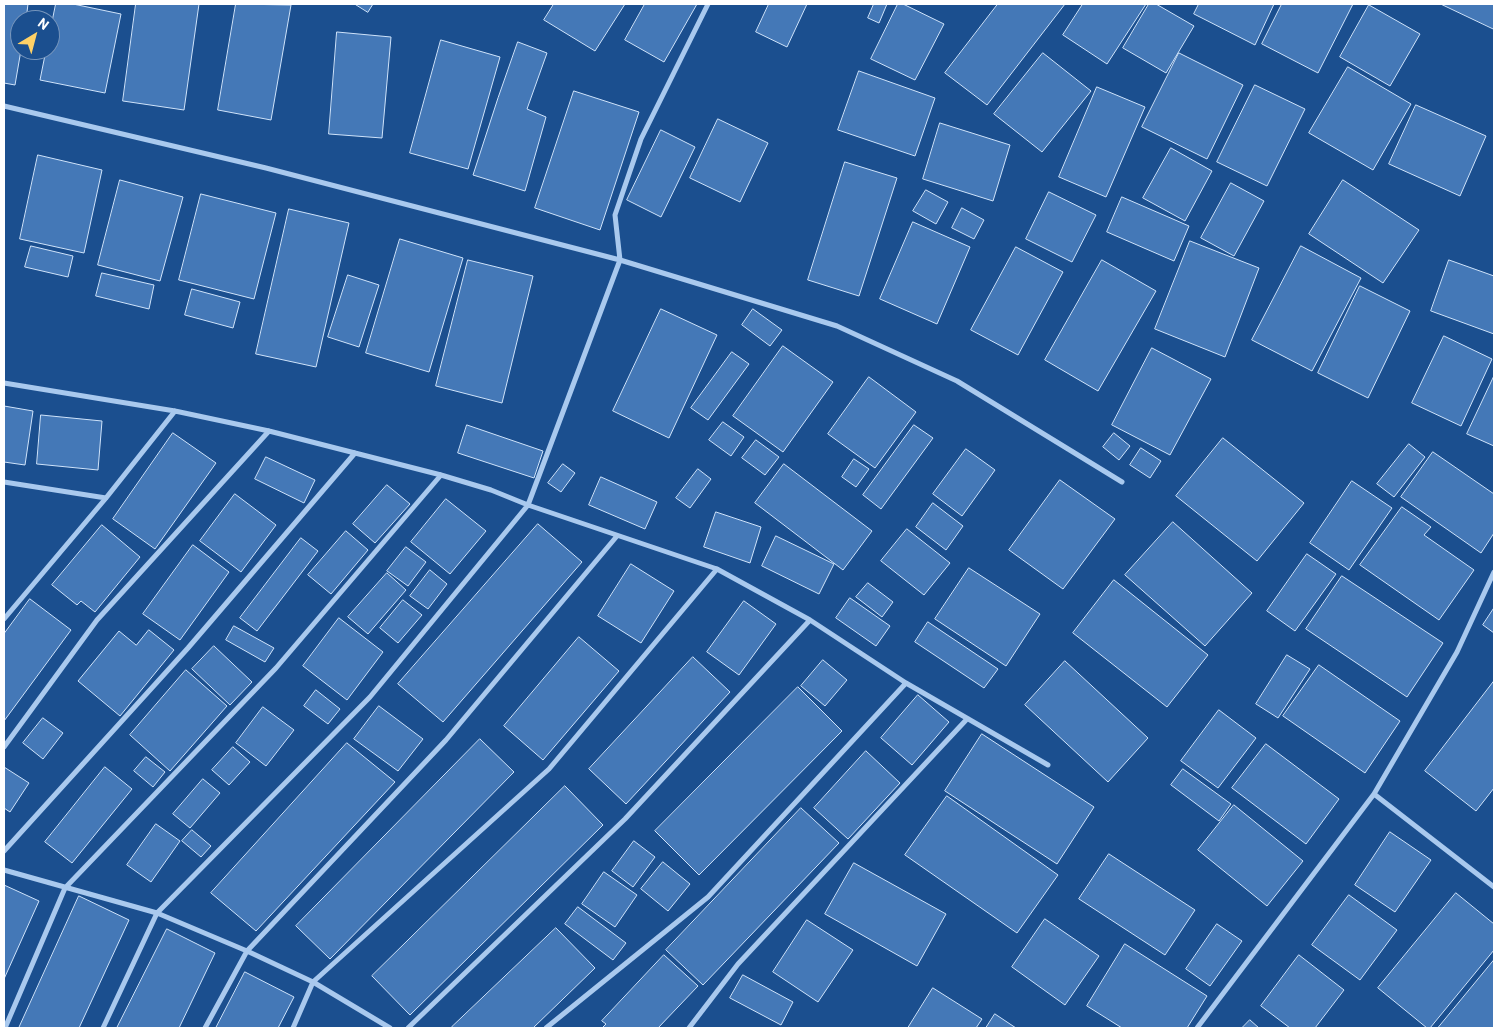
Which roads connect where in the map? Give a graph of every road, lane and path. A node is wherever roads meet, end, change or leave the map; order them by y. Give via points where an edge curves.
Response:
1 (708, 4) edge
2 (4, 106) edge
3 (620, 260) junction
4 (4, 383) edge
5 (175, 411) junction
6 (269, 431) junction
7 (354, 453) junction
8 (441, 475) junction
9 (4, 482) edge
10 (1122, 482) dead end
11 (106, 498) junction
12 (528, 505) junction
13 (617, 536) junction
14 (716, 569) junction
15 (1494, 572) edge
16 (4, 619) edge
17 (810, 620) junction
18 (906, 683) junction
19 (967, 719) junction
20 (4, 747) edge
21 (1048, 765) dead end
22 (1374, 794) junction
23 (4, 851) edge
24 (4, 870) edge
25 (1494, 887) edge
26 (65, 888) junction
27 (157, 913) junction
28 (247, 951) junction
29 (313, 982) junction
30 (5, 1028) edge
31 (103, 1028) edge
32 (206, 1028) edge
33 (293, 1028) edge
34 (390, 1028) edge
35 (408, 1028) edge
36 (546, 1028) edge
37 (689, 1028) edge
38 (1196, 1028) edge

1 - 3 street via 641,139 615,215
2 - 3 street via 266,168
3 - 10 street via 837,326 957,382
3 - 12 street
4 - 5 street
5 - 6 street
5 - 11 street
6 - 7 street
6 - 20 street via 97,620
7 - 8 street
7 - 23 street via 188,648
8 - 12 street
8 - 26 street via 276,668
9 - 11 street
11 - 16 street
12 - 13 street
12 - 27 street via 370,697
13 - 14 street
13 - 28 street via 446,740
14 - 17 street
14 - 29 street via 549,769
15 - 22 street via 1457,652
17 - 18 street
17 - 35 street via 625,819
18 - 19 street
18 - 36 street via 708,897
19 - 21 street
19 - 37 street via 738,964
22 - 25 street
22 - 38 street
24 - 26 street
26 - 27 street
26 - 30 street
27 - 28 street
27 - 31 street
28 - 29 street
28 - 32 street
29 - 33 street
29 - 34 street

